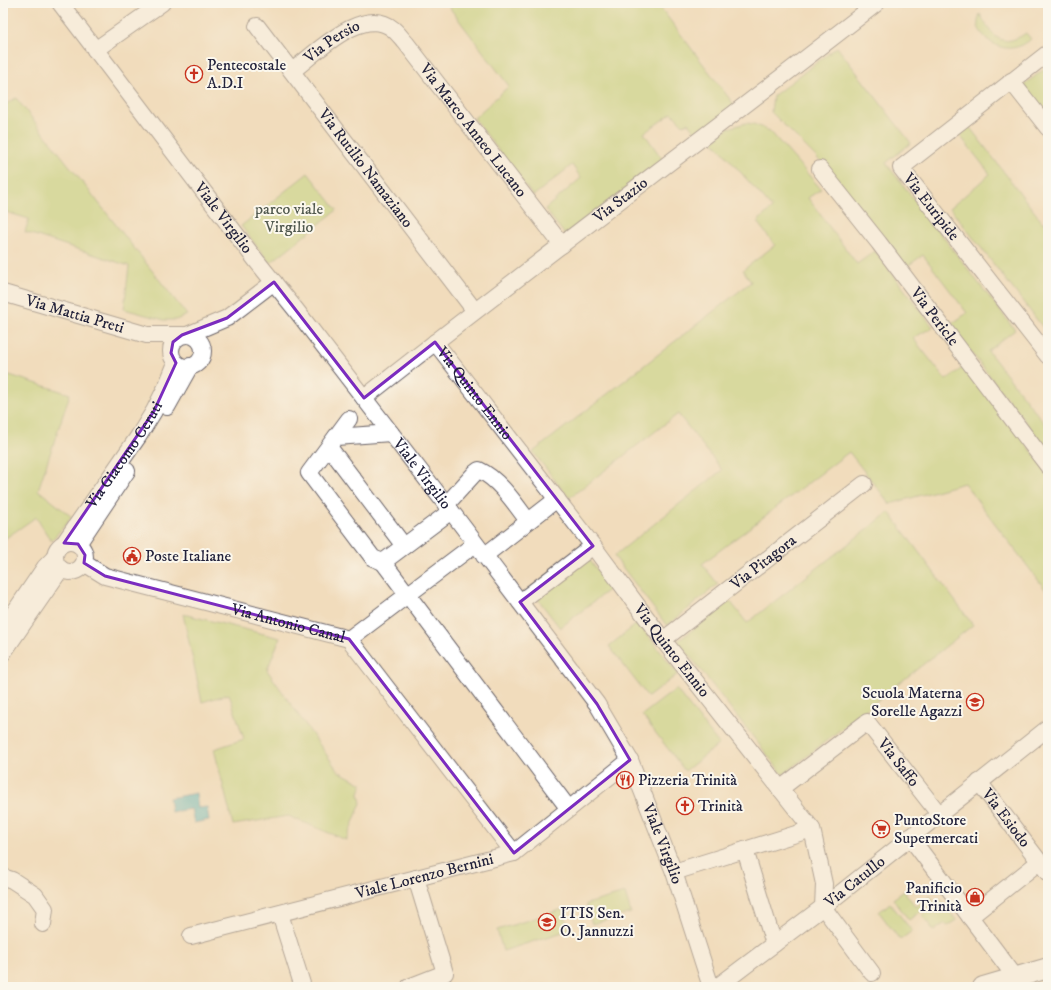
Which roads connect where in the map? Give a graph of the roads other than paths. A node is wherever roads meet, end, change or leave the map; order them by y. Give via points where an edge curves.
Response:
1 (60, 3) edge
2 (162, 3) edge
3 (877, 3) edge
4 (378, 22) joint
5 (257, 26) dead end
6 (95, 50) junction
7 (1048, 53) edge
8 (292, 71) junction
9 (1011, 81) junction
10 (1048, 128) edge
11 (820, 169) dead end
12 (562, 245) junction
13 (274, 282) junction
14 (3, 294) edge
15 (475, 311) junction
16 (227, 318) junction
17 (147, 335) junction
18 (184, 335) junction
19 (435, 342) junction
20 (203, 352) junction
21 (1048, 356) edge
22 (179, 361) junction
23 (364, 398) junction
24 (350, 419) dead end
25 (391, 433) junction
26 (333, 442) junction
27 (1048, 466) edge
28 (864, 484) dead end
29 (557, 499) junction
30 (448, 508) junction
31 (528, 522) junction
32 (71, 544) junction
33 (404, 546) junction
34 (593, 546) junction
35 (479, 550) junction
36 (383, 562) junction
37 (58, 563) junction
38 (84, 563) junction
39 (408, 594) junction
40 (520, 602) junction
41 (3, 629) edge
42 (349, 639) junction
43 (663, 640) junction
44 (3, 653) edge
45 (1048, 728) edge
46 (630, 760) junction
47 (979, 782) junction
48 (780, 789) junction
49 (569, 809) junction
50 (939, 814) junction
51 (812, 829) junction
52 (910, 837) junction
53 (745, 850) junction
54 (514, 853) junction
55 (1044, 868) edge
56 (674, 872) junction
57 (3, 877) edge
58 (416, 878) junction
59 (823, 907) junction
60 (280, 914) junction
61 (970, 917) junction
62 (43, 924) dead end
63 (191, 936) dead end
64 (774, 944) junction
65 (1048, 968) edge
66 (872, 973) dead end
67 (1016, 978) junction
68 (303, 987) edge
69 (409, 987) edge
70 (711, 987) edge
71 (717, 987) edge
72 (983, 987) edge

1 - 6 street, Viale Virgilio
2 - 6 street
3 - 12 street, Via Stazio
4 - 8 street, Via Persio via 360,24 343,31
4 - 12 street, Via Marco Anneo Lucano via 392,29 406,43
5 - 8 street, Via Rutilio Namaziano
6 - 13 street, Viale Virgilio
7 - 9 street, Via Euripide
8 - 15 street, Via Rutilio Namaziano
9 - 10 street
9 - 21 street, Via Euripide via 901,168
11 - 27 street, Via Pericle
12 - 15 street, Via Stazio
13 - 16 street
13 - 23 street, Viale Virgilio
14 - 17 street, Via Mattia Preti
15 - 19 street, Via Stazio
16 - 18 street
16 - 20 street
17 - 18 street, Via Mattia Preti
17 - 22 street, Via Mattia Preti
18 - 20 street via 198,339
18 - 22 street via 173,342
19 - 23 street, Via Stazio
19 - 29 street, Via Quinto Ennio
20 - 22 street via 199,361
22 - 32 street, Via Giacomo Ceruti via 157,426
23 - 25 street, Viale Virgilio
24 - 26 street
25 - 26 street
25 - 30 street, Viale Virgilio
26 - 33 street
26 - 36 street via 309,473 373,558
28 - 43 street, Via Pitagora
29 - 31 street
29 - 34 street, Via Quinto Ennio
30 - 31 street via 479,470 486,473 510,496
30 - 33 street
30 - 35 street, Viale Virgilio
31 - 35 street
32 - 37 street, Via Giacomo Ceruti via 58,548
32 - 38 street via 82,547
33 - 36 street
34 - 40 street
34 - 43 street, Via Quinto Ennio
35 - 39 street
35 - 40 street, Viale Virgilio
36 - 39 street
37 - 38 street via 70,572 78,570
37 - 41 street, Via Giacomo Ceruti via 45,567
37 - 44 street, Via Giacomo Ceruti
38 - 42 street, Via Antonio Canal via 105,576
39 - 42 street
39 - 49 street
40 - 46 street, Viale Virgilio via 597,704
42 - 54 street, Via Antonio Canal
43 - 48 street, Via Quinto Ennio
45 - 47 street, Via Catullo
46 - 49 street, Viale Lorenzo Bernini
46 - 56 street, Viale Virgilio
47 - 50 street, Via Catullo
47 - 55 street, Via Esiodo
48 - 50 street, Via Saffo via 867,722
48 - 51 street, Via Quinto Ennio
49 - 54 street, Viale Lorenzo Bernini
50 - 52 street, Via Catullo
51 - 53 street
51 - 59 street, Via Quinto Ennio via 824,884
52 - 59 street, Via Catullo
52 - 61 street
53 - 56 street
53 - 64 street
54 - 58 street, Viale Lorenzo Bernini
55 - 61 street
56 - 70 street, Viale Virgilio
57 - 62 street via 35,895 45,909
58 - 60 street, Viale Lorenzo Bernini
58 - 69 street via 445,973
59 - 64 street, Via Catullo
59 - 66 street
60 - 63 street, Viale Lorenzo Bernini
60 - 68 street
61 - 67 street
64 - 71 street, Via Catullo
65 - 67 main road
67 - 72 main road

